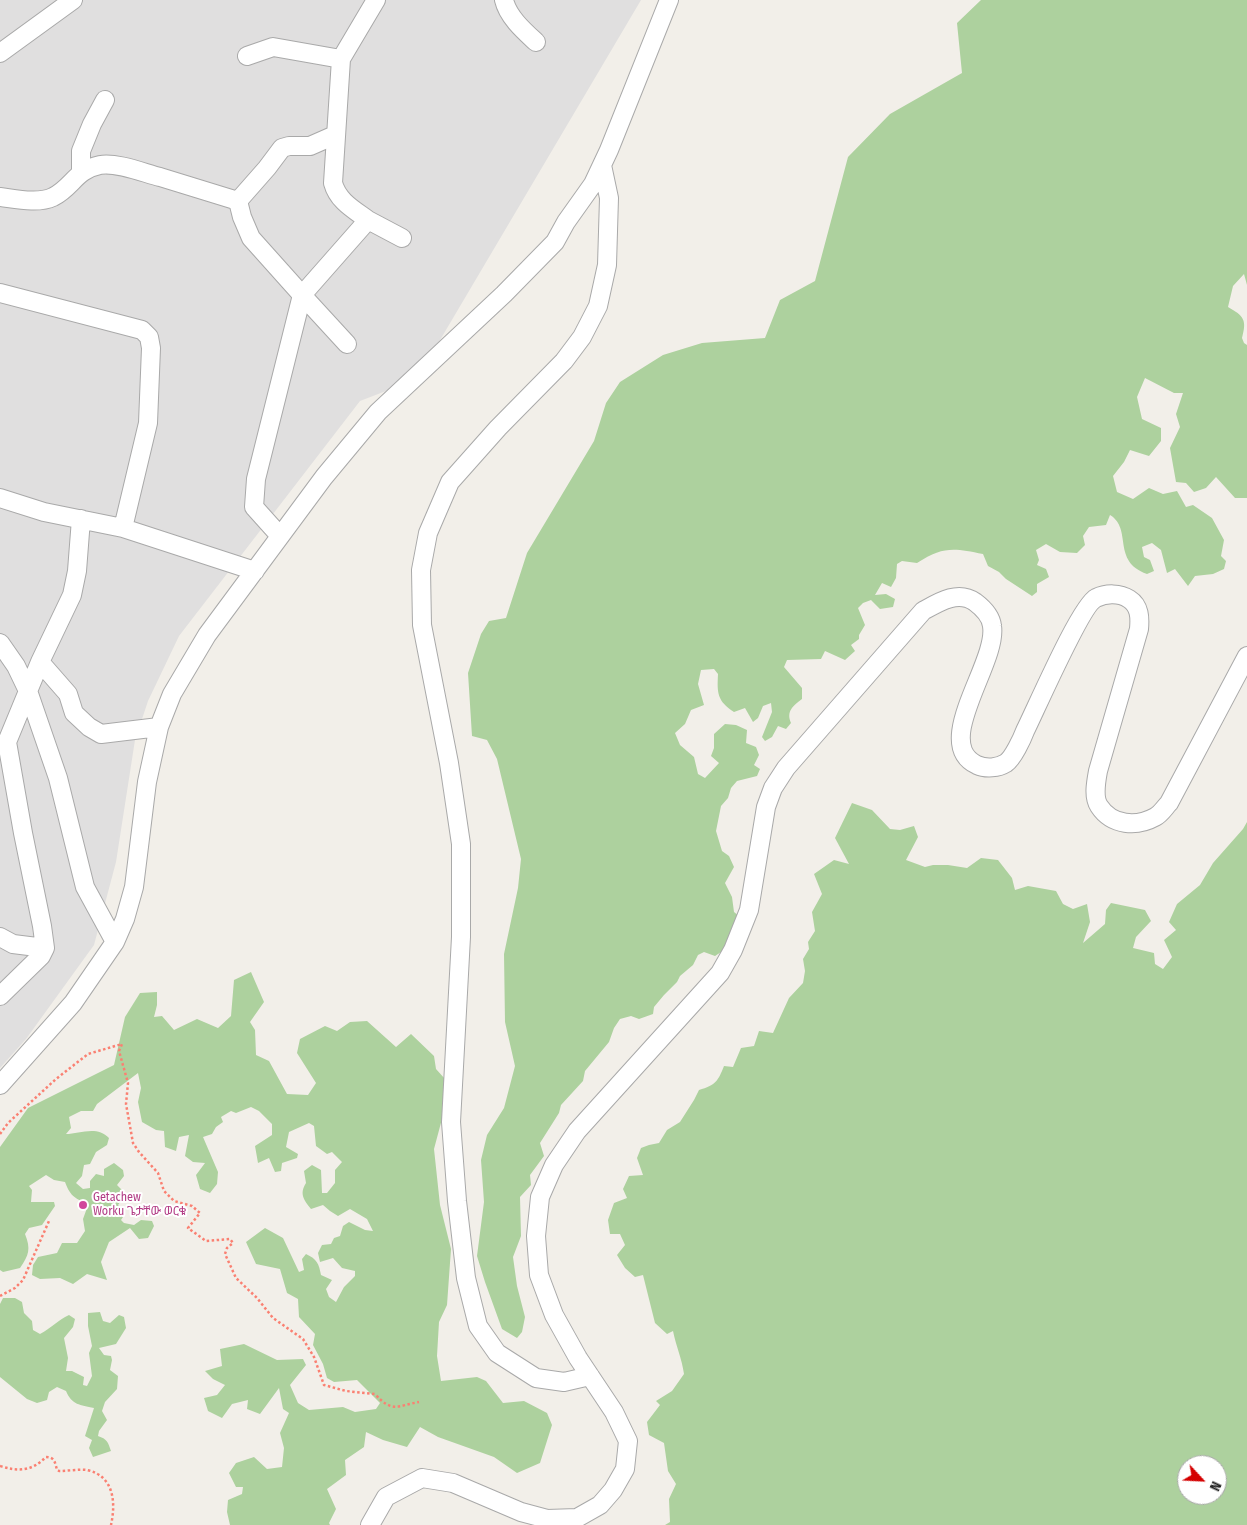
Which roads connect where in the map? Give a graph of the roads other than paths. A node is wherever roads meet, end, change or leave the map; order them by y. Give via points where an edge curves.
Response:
1 (73, 0) edge
2 (376, 0) edge
3 (504, 0) edge
4 (669, 0) edge
5 (536, 42) dead end
6 (0, 53) edge
7 (247, 56) dead end
8 (341, 59) junction
9 (105, 100) dead end
10 (335, 135) junction
11 (602, 165) junction
12 (81, 172) junction
13 (0, 197) edge
14 (238, 201) junction
15 (368, 220) junction
16 (402, 238) dead end
17 (0, 293) edge
18 (302, 295) junction
19 (347, 344) dead end
20 (0, 498) edge
21 (81, 519) junction
22 (123, 528) junction
23 (280, 536) junction
24 (255, 571) junction
25 (0, 643) edge
26 (1247, 656) edge
27 (40, 662) junction
28 (28, 691) junction
29 (159, 727) junction
30 (4, 744) edge
31 (0, 937) edge
32 (115, 942) junction
33 (45, 948) junction
34 (0, 996) edge
35 (0, 1085) edge
36 (590, 1376) junction
37 (370, 1525) edge

1 - 6 street
2 - 8 street
3 - 5 street via 520,28
4 - 11 street
7 - 8 street via 273,47
8 - 10 street
9 - 12 street via 81,151
10 - 14 street via 310,146 282,148
10 - 15 street via 335,193
11 - 23 street via 555,242 378,412
11 - 36 street via 609,198 607,265 598,306 582,337 564,361 450,482 428,533 421,570 422,625 461,844 461,937 451,1122 466,1278 478,1326 497,1353 536,1378 564,1382
12 - 13 street via 52,198
12 - 14 street via 101,165 136,170
14 - 18 street via 251,238
15 - 16 street
15 - 18 street
17 - 22 street via 142,330 149,337 148,423
18 - 19 street
18 - 23 street via 256,479 254,507
20 - 21 street via 44,512
21 - 22 street
21 - 27 street via 72,595
22 - 24 street
23 - 24 street
24 - 29 street via 207,635 172,694
25 - 28 street
26 - 36 street via 1169,803 1157,816 1138,824 1122,823 1099,805 1096,787 1140,629 1140,612 1130,599 1116,594 1095,598 1079,618 1020,743 1007,762 993,768 970,762 962,750 959,736 992,641 992,626 986,611 963,596 944,599 923,611 786,768 765,813 749,910 720,973 576,1131 554,1165 540,1197 536,1236 539,1275 554,1315
27 - 28 street
27 - 29 street via 68,694 74,713 88,727 101,734
28 - 30 street
28 - 32 street via 58,778 85,888
29 - 32 street via 147,782 134,887
30 - 33 street
31 - 33 street via 13,944
32 - 35 street via 73,1003
33 - 34 street via 41,956
36 - 37 street via 614,1412 628,1441 625,1469 600,1506 577,1518 547,1519 521,1512 454,1483 422,1478 386,1497

